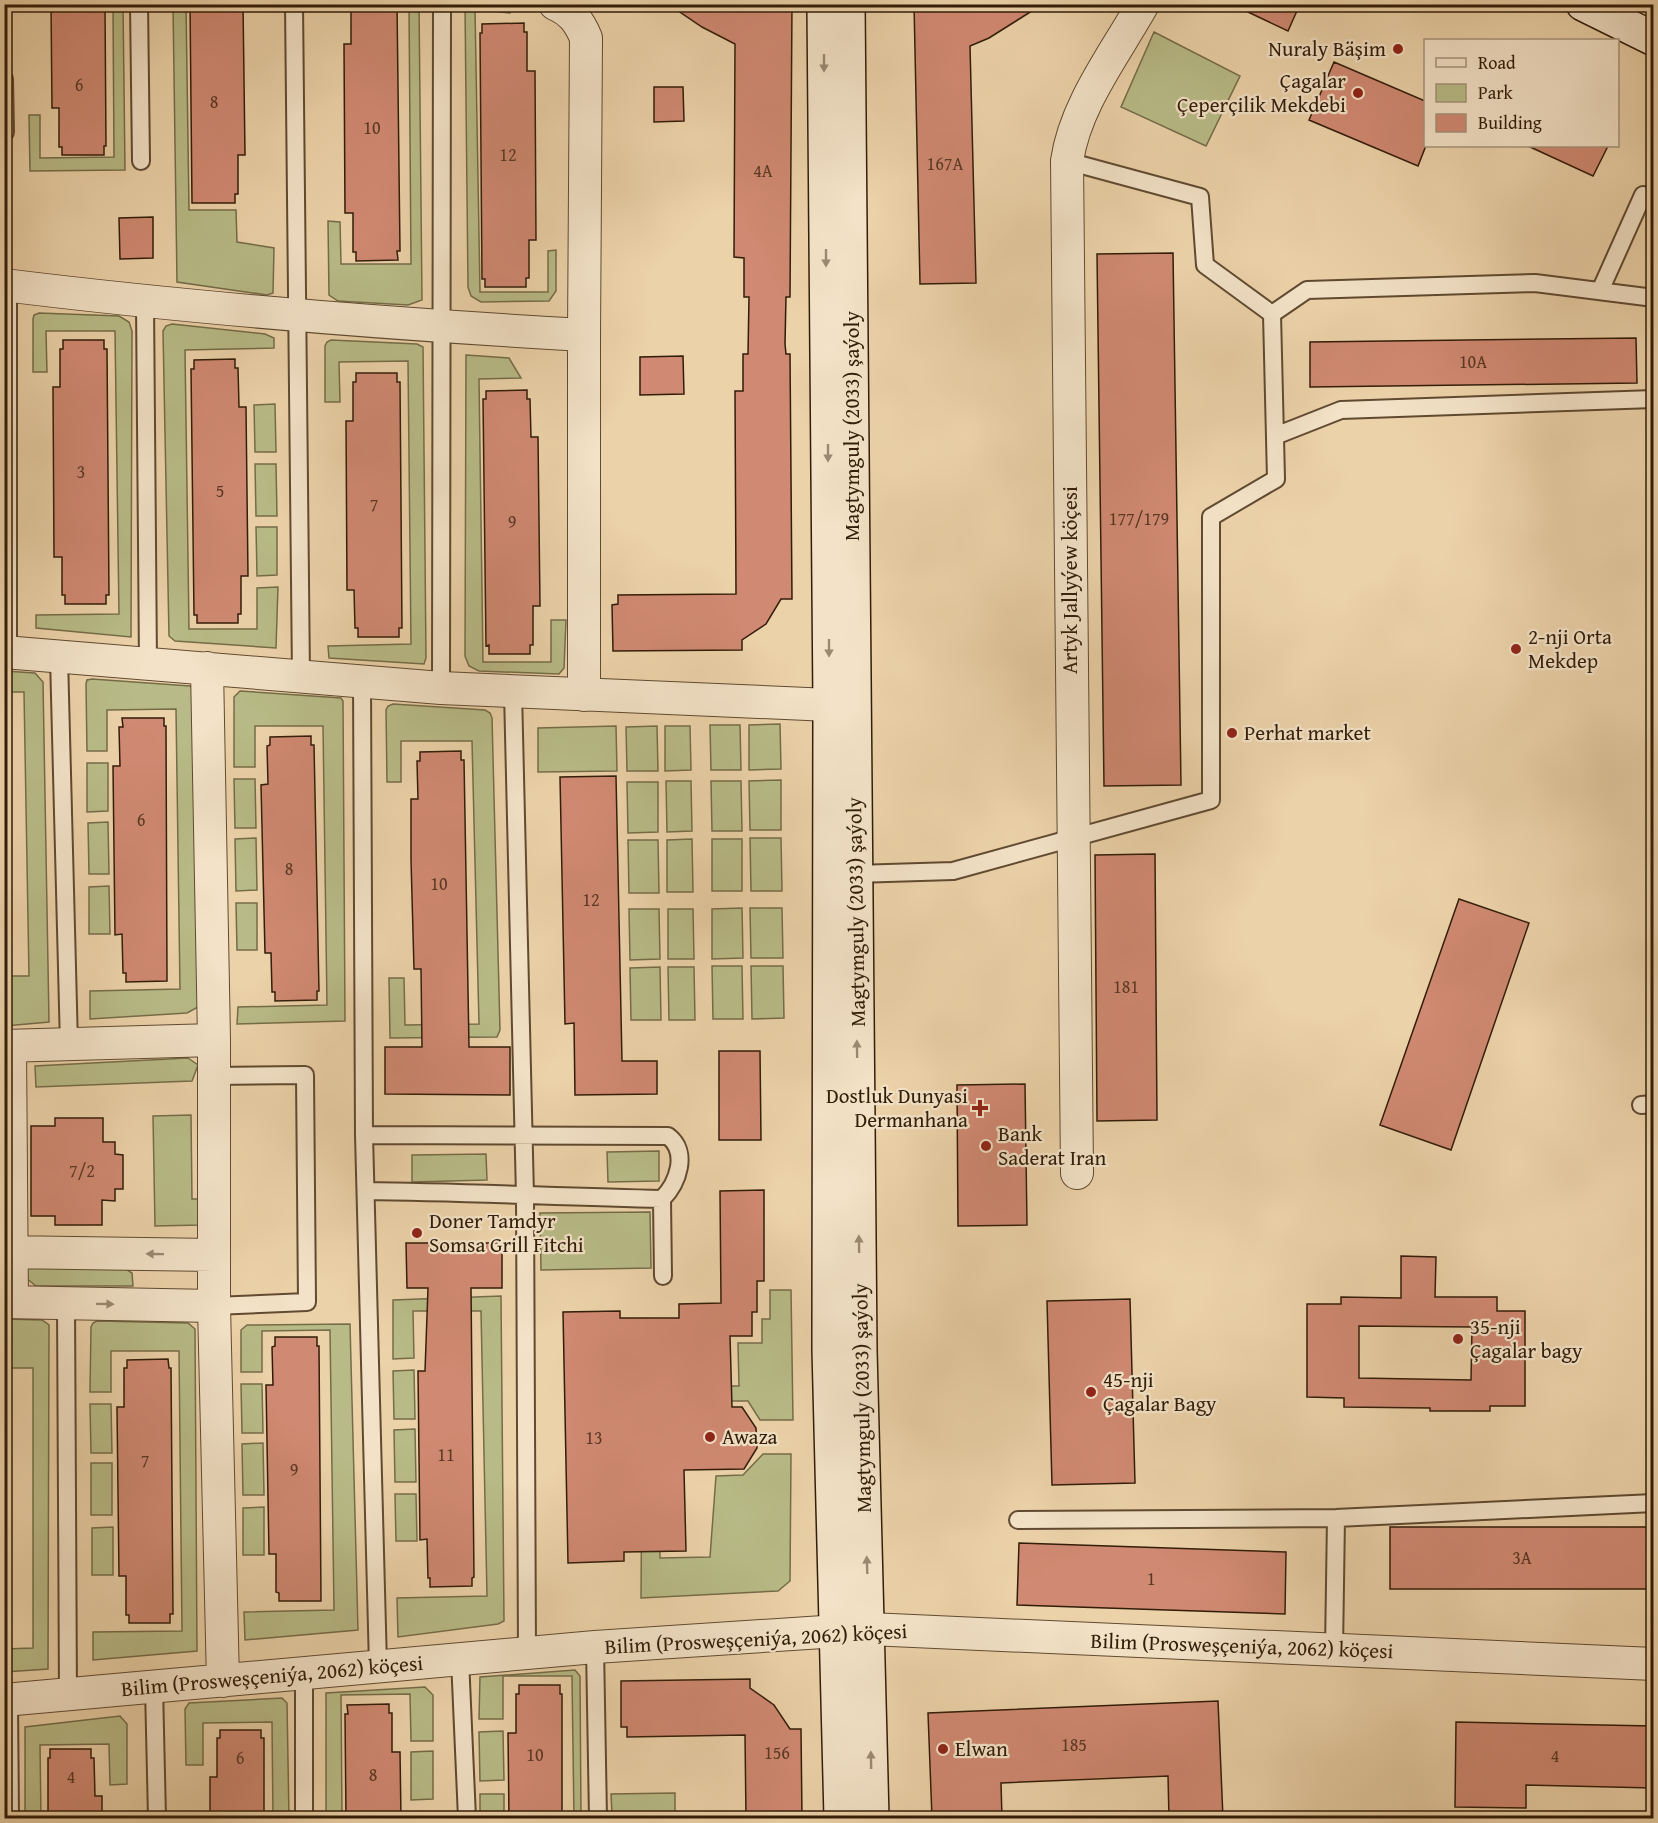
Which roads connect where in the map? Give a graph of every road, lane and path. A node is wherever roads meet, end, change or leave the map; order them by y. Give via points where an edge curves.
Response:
1 (139, 4) edge
2 (294, 4) edge
3 (442, 4) edge
4 (555, 4) edge
5 (824, 4) edge
6 (848, 4) edge
7 (1143, 4) edge
8 (1583, 4) edge
9 (1653, 39) edge
10 (4, 79) edge
11 (5, 132) edge
12 (141, 161) dead end
13 (1067, 162) junction
14 (1642, 195) dead end
15 (6, 285) edge
16 (1600, 291) junction
17 (1653, 298) edge
18 (144, 303) junction
19 (1272, 314) junction
20 (296, 317) junction
21 (443, 327) junction
22 (585, 335) junction
23 (1653, 399) edge
24 (1275, 436) junction
25 (6, 652) edge
26 (59, 657) junction
27 (148, 664) junction
28 (207, 668) junction
29 (301, 676) junction
30 (362, 681) junction
31 (441, 688) junction
32 (513, 692) junction
33 (584, 694) junction
34 (830, 705) junction
35 (1071, 837) junction
36 (855, 874) junction
37 (214, 1040) junction
38 (69, 1045) junction
39 (7, 1046) edge
40 (214, 1076) junction
41 (521, 1134) junction
42 (364, 1135) junction
43 (1077, 1173) dead end
44 (366, 1191) junction
45 (525, 1196) junction
46 (662, 1199) junction
47 (8, 1252) edge
48 (214, 1255) junction
49 (663, 1276) dead end
50 (8, 1302) edge
51 (66, 1303) junction
52 (214, 1306) junction
53 (1653, 1503) edge
54 (1336, 1518) junction
55 (1018, 1520) dead end
56 (853, 1630) junction
57 (595, 1647) junction
58 (1334, 1650) junction
59 (527, 1653) junction
60 (460, 1659) junction
61 (1653, 1664) edge
62 (378, 1666) junction
63 (304, 1673) junction
64 (223, 1681) junction
65 (154, 1687) junction
66 (68, 1695) junction
67 (7, 1700) edge
68 (10, 1818) edge
69 (157, 1818) edge
70 (304, 1818) edge
71 (467, 1818) edge
72 (598, 1818) edge
73 (841, 1818) edge
74 (872, 1818) edge

1 - 12 lane
2 - 20 lane
3 - 21 lane
4 - 22 street via 573,16 585,38
5 -> 34 main road, Magtymguly (2033) şaýoly
6 - 36 main road, Magtymguly (2033) şaýoly
7 - 13 street, Artyk Jallyýew köçesi via 1080,114
8 - 9 main road
10 - 11 lane
13 - 19 lane via 1200,197 1205,265
13 - 35 street, Artyk Jallyýew köçesi
14 - 16 lane
15 - 18 street
15 - 25 lane
16 - 17 lane
16 - 19 lane via 1535,283 1307,290
18 - 20 street
18 - 27 lane
19 - 24 lane
20 - 21 street
20 - 29 lane
21 - 22 street
21 - 31 lane
22 - 33 street
23 - 24 lane via 1341,410
24 - 35 lane via 1276,479 1211,517 1211,800
25 - 26 street
26 - 27 street
26 - 38 lane
27 - 28 street
28 - 29 street
28 - 37 street
29 - 30 street
30 - 31 street
30 - 42 lane
31 - 32 street
32 - 33 street
32 - 41 lane
33 - 34 street
34 - 56 main road, Magtymguly (2033) şaýoly via 830,1349
35 - 36 lane via 953,871
35 - 43 street, Artyk Jallyýew köçesi
56 -> 36 main road, Magtymguly (2033) şaýoly via 860,1350
37 - 38 street
37 - 40 street
38 - 39 street
39 - 47 street
40 - 48 street
40 - 52 lane via 305,1075 307,1302
41 - 42 lane
41 - 45 lane
41 - 46 lane via 668,1136 679,1152 680,1170
42 - 44 lane
44 - 45 lane via 494,1192
44 - 62 lane
45 - 46 lane
45 - 59 lane
46 - 49 lane
48 -> 47 street
47 - 50 street
48 - 52 street
50 - 51 street
51 -> 52 street
51 - 66 lane
52 - 64 street
53 - 54 lane
54 - 55 lane
54 - 58 lane
56 - 57 street, Bilim (Prosweşçeniýa, 2062) köçesi
56 - 58 street, Bilim (Prosweşçeniýa, 2062) köçesi
56 - 73 main road, Magtymguly (2033) şaýoly
74 -> 56 main road, Magtymguly (2033) şaýoly
57 - 59 street, Bilim (Prosweşçeniýa, 2062) köçesi
57 - 72 lane
58 - 61 street, Bilim (Prosweşçeniýa, 2062) köçesi
59 - 60 street, Bilim (Prosweşçeniýa, 2062) köçesi
60 - 62 street, Bilim (Prosweşçeniýa, 2062) köçesi
60 - 71 lane
62 - 63 street, Bilim (Prosweşçeniýa, 2062) köçesi
63 - 64 street, Bilim (Prosweşçeniýa, 2062) köçesi
63 - 70 lane
64 - 65 street, Bilim (Prosweşçeniýa, 2062) köçesi
65 - 66 street, Bilim (Prosweşçeniýa, 2062) köçesi
65 - 69 lane
66 - 67 street, Bilim (Prosweşçeniýa, 2062) köçesi
67 - 68 lane

